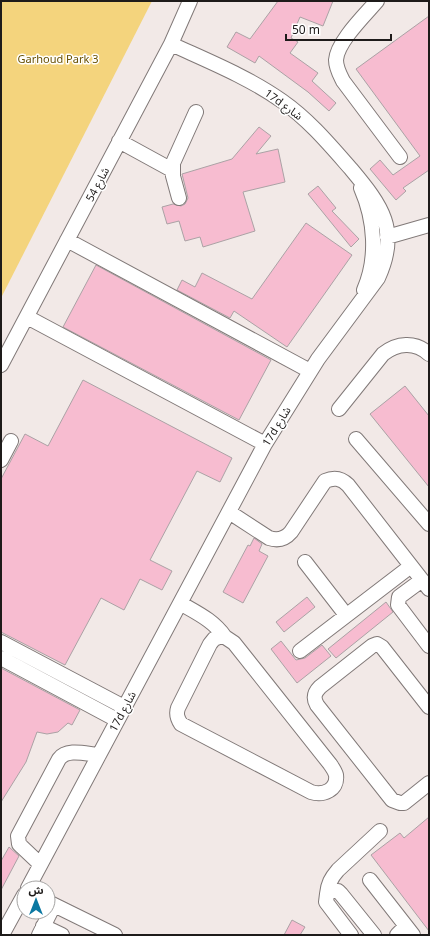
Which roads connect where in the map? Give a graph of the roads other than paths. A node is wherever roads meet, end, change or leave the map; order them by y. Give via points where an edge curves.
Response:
1 (190, 1) edge
2 (377, 1) edge
3 (171, 44) junction
4 (196, 112) dead end
5 (119, 141) junction
6 (400, 157) dead end
7 (348, 166) junction
8 (172, 170) junction
9 (179, 198) dead end
10 (429, 225) edge
11 (388, 238) junction
12 (67, 240) junction
13 (358, 304) junction
14 (27, 317) junction
15 (429, 354) edge
16 (1, 365) edge
17 (310, 371) junction
18 (340, 409) dead end
19 (356, 440) dead end
20 (10, 441) dead end
21 (265, 444) junction
22 (1, 460) edge
23 (229, 512) junction
24 (429, 524) edge
25 (305, 562) dead end
26 (411, 566) junction
27 (426, 584) edge
28 (180, 603) junction
29 (346, 616) junction
30 (225, 637) junction
31 (1, 642) edge
32 (429, 646) edge
33 (300, 651) dead end
34 (1, 658) edge
35 (124, 707) junction
36 (429, 707) edge
37 (118, 720) junction
38 (99, 755) junction
39 (429, 784) edge
40 (380, 831) dead end
41 (40, 864) junction
42 (32, 880) edge
43 (370, 880) dead end
44 (327, 894) junction
45 (56, 906) edge
46 (16, 910) edge
47 (45, 920) edge
48 (41, 930) edge
49 (405, 932) edge
50 (2, 935) edge
51 (62, 935) edge
52 (115, 935) edge
53 (351, 935) edge
54 (374, 935) edge

1 - 3 street, شارع 54
2 - 6 street via 344,40 336,60 343,81
3 - 5 street, شارع 54
3 - 7 street, 17d شارع via 255,84 282,101 329,142
4 - 8 street via 175,157
5 - 8 street
5 - 12 street, شارع 54
7 - 11 street, 17d شارع via 379,205
7 - 13 street via 365,199 373,234 370,270
8 - 9 street
10 - 11 street
11 - 13 street, 17d شارع via 384,265 378,278
12 - 14 street, شارع 54
12 - 17 street
13 - 17 street, 17d شارع
14 - 16 street, شارع 54
14 - 21 street
15 - 18 street via 409,345 399,345 390,349 383,354
17 - 21 street, 17d شارع
19 - 24 street
20 - 22 street
21 - 23 street, 17d شارع
23 - 26 street via 269,538 284,538 291,532 325,481 338,478 348,485
23 - 28 street, 17d شارع
25 - 29 street
26 - 27 street
26 - 29 street
27 - 32 street via 399,597 398,605
28 - 30 street via 210,620
28 - 35 street, 17d شارع
29 - 33 street
30 - 30 street via 214,639 206,651 176,713 181,724 311,792 323,794 329,791 336,781 330,764 234,643
31 - 35 street
34 - 37 street
35 - 37 street, 17d شارع
36 - 39 street via 377,644 320,687 314,695 317,705 392,800 404,803
37 - 38 street, 17d شارع
38 - 41 street, 17d شارع
38 - 41 street via 71,752 59,759 18,836 19,844
40 - 44 street via 335,874 328,885
41 - 42 street, 17d شارع
43 - 49 street
44 - 53 street via 325,898 328,905
44 - 54 street via 334,890 338,891
45 - 52 street
46 - 50 street
47 - 48 street
48 - 51 street

